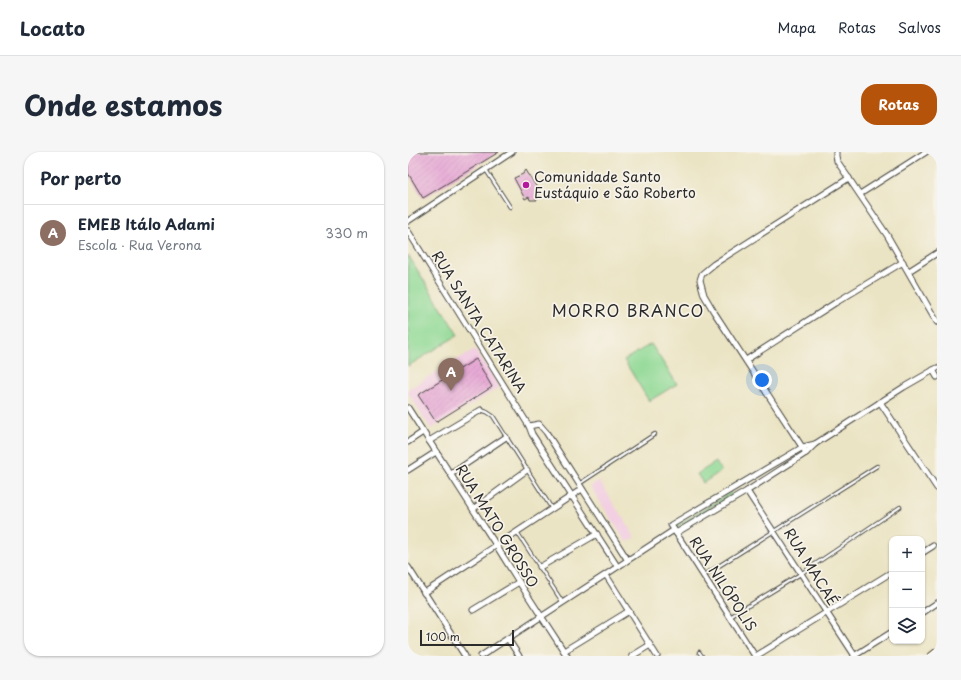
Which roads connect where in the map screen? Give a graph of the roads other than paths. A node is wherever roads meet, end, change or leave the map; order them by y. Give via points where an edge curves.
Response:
1 (512, 152) edge
2 (836, 152) edge
3 (926, 152) edge
4 (486, 170) junction
5 (849, 178) junction
6 (860, 194) junction
7 (510, 207) dead end
8 (408, 221) edge
9 (408, 232) edge
10 (937, 253) edge
11 (903, 262) junction
12 (909, 271) junction
13 (937, 322) edge
14 (746, 360) junction
15 (935, 369) edge
16 (937, 377) edge
17 (880, 402) junction
18 (408, 408) edge
19 (481, 410) joint
20 (530, 426) junction
21 (423, 432) junction
22 (654, 434) dead end
23 (506, 437) junction
24 (429, 441) junction
25 (408, 442) edge
26 (815, 444) junction
27 (802, 447) junction
28 (436, 452) junction
29 (806, 453) junction
30 (877, 466) dead end
31 (408, 470) edge
32 (527, 470) junction
33 (451, 474) junction
34 (581, 486) junction
35 (734, 488) junction
36 (937, 488) edge
37 (748, 491) junction
38 (572, 495) junction
39 (738, 496) junction
40 (900, 507) dead end
41 (473, 509) junction
42 (552, 509) junction
43 (674, 529) junction
44 (774, 531) junction
45 (517, 532) junction
46 (597, 534) junction
47 (496, 545) junction
48 (933, 546) dead end
49 (925, 551) edge
50 (627, 560) junction
51 (617, 566) junction
52 (408, 567) edge
53 (540, 567) junction
54 (802, 574) junction
55 (889, 574) edge
56 (606, 575) junction
57 (703, 576) junction
58 (519, 582) junction
59 (424, 593) junction
60 (563, 603) junction
61 (937, 603) edge
62 (473, 610) dead end
63 (925, 610) edge
64 (629, 611) junction
65 (826, 613) junction
66 (542, 617) junction
67 (730, 617) junction
68 (889, 634) edge
69 (508, 639) junction
70 (650, 645) junction
71 (699, 652) dead end
72 (937, 652) edge
73 (566, 654) edge
74 (465, 656) edge
75 (482, 656) edge
76 (519, 656) edge
77 (632, 656) edge
78 (657, 656) edge
79 (702, 656) edge
80 (755, 656) edge
81 (854, 656) edge
82 (932, 656) edge

1 - 4 street
2 - 5 street via 837,161
3 - 6 street
4 - 7 lane
4 - 8 street
5 - 6 street
5 - 14 street via 702,274 700,280 704,294
6 - 11 street
9 - 20 street, RUA SANTA CATARINA
10 - 12 street
11 - 12 street
11 - 14 street
12 - 13 street
14 - 27 street
15 - 16 street
15 - 17 street
17 - 26 street
17 - 36 street
18 - 21 street, RUA MATO GROSSO
19 - 23 lane via 493,416
19 - 24 street
20 - 34 street via 536,424 542,427
20 - 38 street, RUA SANTA CATARINA via 532,434
21 - 24 street, RUA MATO GROSSO
21 - 25 street
22 - 34 lane
23 - 32 lane
23 - 33 street
24 - 28 street, RUA MATO GROSSO
26 - 27 street
26 - 29 street
27 - 29 street
27 - 35 street
28 - 31 street
28 - 33 street, RUA MATO GROSSO
29 - 37 street
30 - 44 lane
32 - 41 street
32 - 42 lane
33 - 41 street, RUA MATO GROSSO
34 - 38 street
34 - 50 street
35 - 39 street
35 - 43 street
37 - 39 street
37 - 44 street, RUA MACAÉ
38 - 42 street
38 - 46 street, RUA SANTA CATARINA
39 - 43 street
40 - 54 lane
41 - 47 street, RUA MATO GROSSO
42 - 45 street
43 - 50 street
43 - 57 street, RUA NILÓPOLIS
44 - 54 street, RUA MACAÉ
44 - 57 lane
45 - 47 street
45 - 53 lane
46 - 51 street, RUA SANTA CATARINA
46 - 53 street
47 - 58 street, RUA MATO GROSSO
47 - 59 street
48 - 49 street
50 - 51 street
51 - 56 street
52 - 59 street
53 - 60 lane
54 - 65 street, RUA MACAÉ
54 - 67 lane
55 - 65 street
56 - 60 street
56 - 64 street
57 - 67 street, RUA NILÓPOLIS
58 - 62 street
58 - 66 street, RUA MATO GROSSO
59 - 74 street
60 - 66 street
61 - 63 street
64 - 70 street
64 - 73 street
65 - 80 street
65 - 81 street, RUA MACAÉ
66 - 69 street
66 - 73 street, RUA MATO GROSSO
67 - 80 street, RUA NILÓPOLIS
68 - 81 street
69 - 75 street
69 - 76 street
70 - 77 street
70 - 78 street
71 - 79 lane
72 - 82 street

